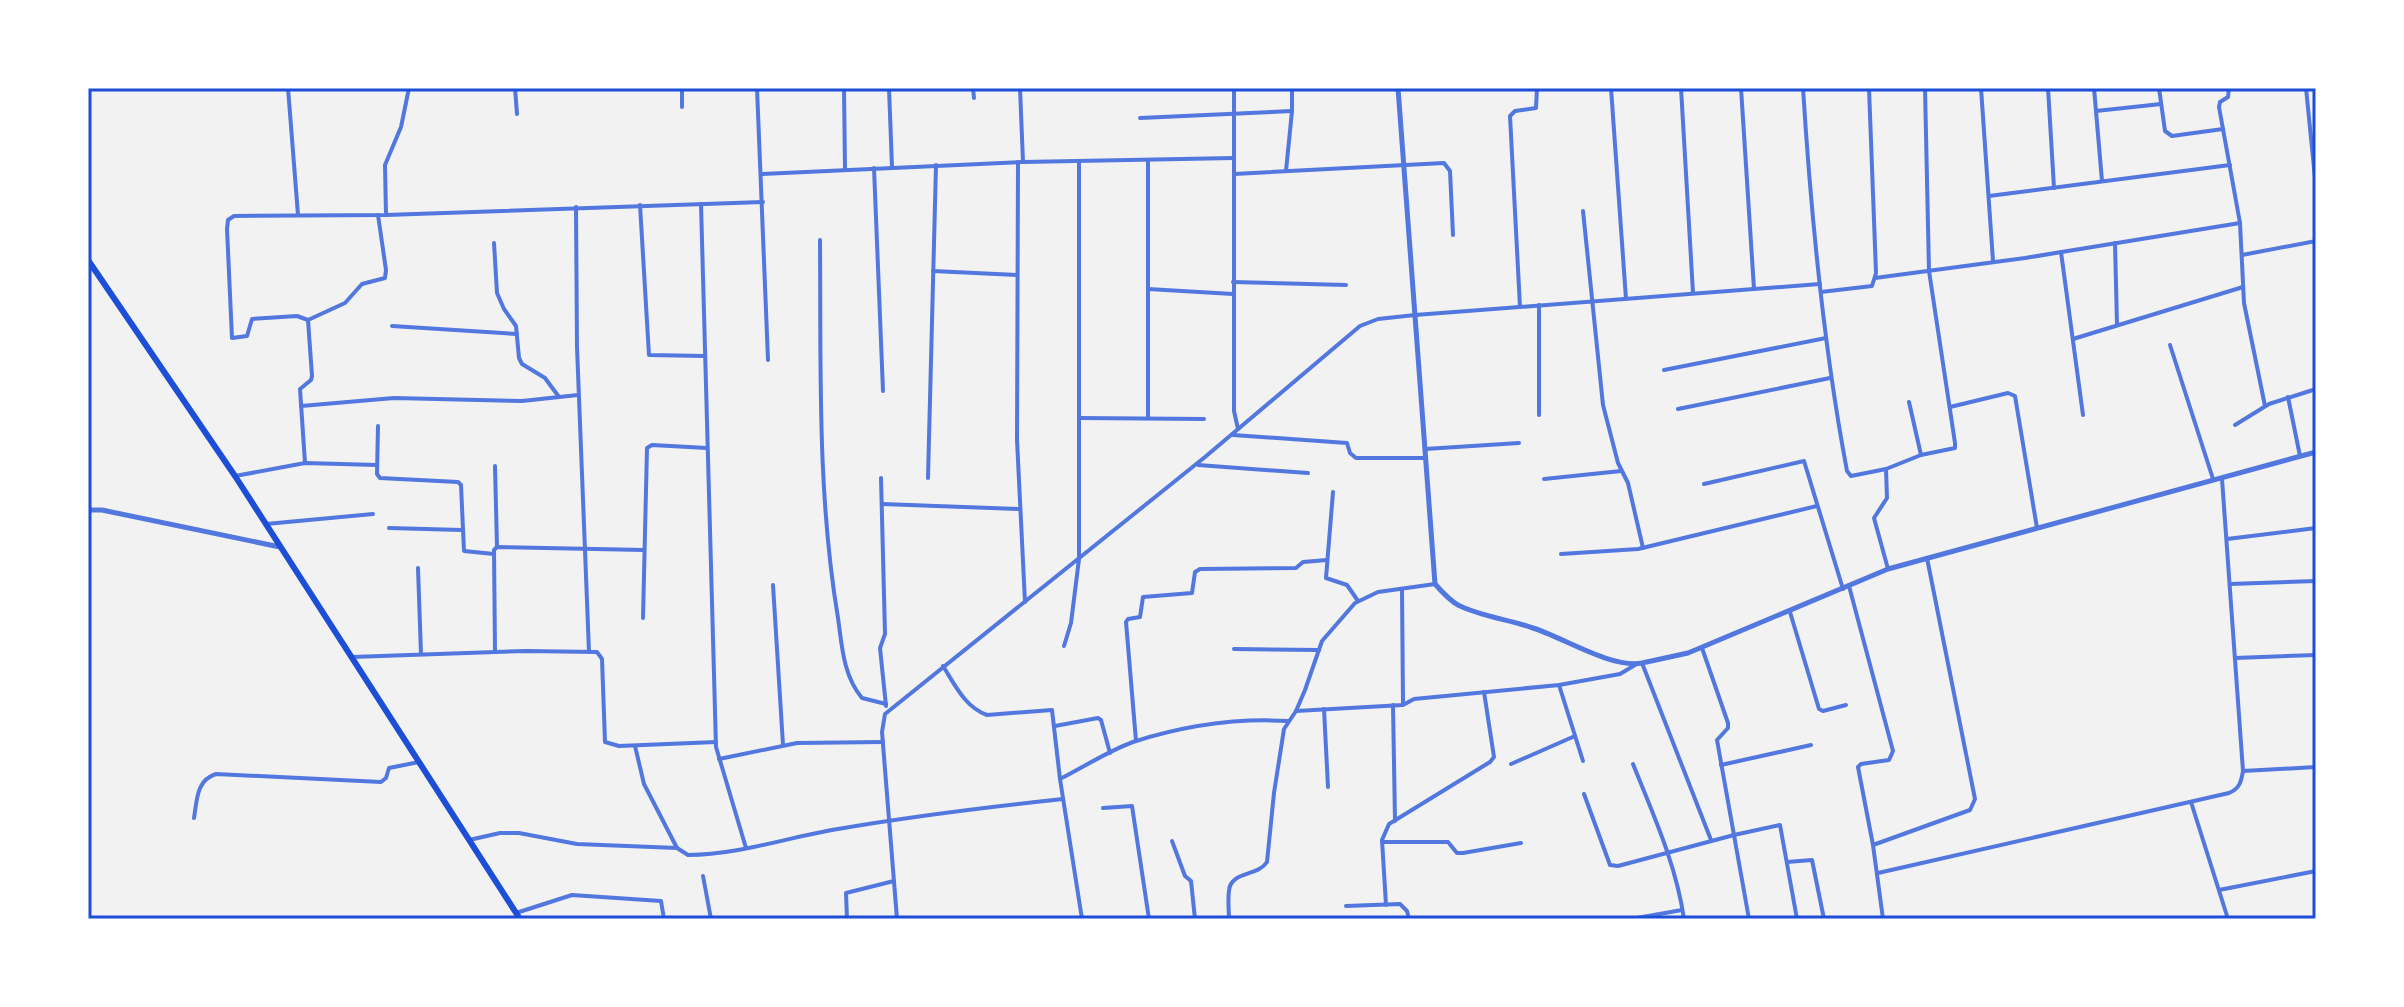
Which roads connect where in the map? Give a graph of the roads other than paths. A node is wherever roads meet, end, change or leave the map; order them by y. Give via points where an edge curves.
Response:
1 (288, 88) edge
2 (409, 88) edge
3 (515, 88) edge
4 (682, 88) edge
5 (757, 88) edge
6 (844, 88) edge
7 (889, 88) edge
8 (973, 88) edge
9 (1020, 88) edge
10 (1234, 88) edge
11 (1292, 88) edge
12 (1398, 88) edge
13 (1537, 88) edge
14 (1611, 88) edge
15 (1681, 88) edge
16 (1741, 88) edge
17 (1803, 88) edge
18 (1869, 88) edge
19 (1925, 88) edge
20 (1981, 88) edge
21 (2048, 88) edge
22 (2094, 88) edge
23 (2159, 88) edge
24 (2229, 88) edge
25 (2306, 88) edge
26 (974, 98) dead end
27 (2161, 104) junction
28 (682, 107) dead end
29 (1292, 111) junction
30 (2096, 111) junction
31 (1234, 112) junction
32 (517, 114) dead end
33 (1140, 118) dead end
34 (2223, 129) junction
35 (1234, 158) junction
36 (1148, 160) junction
37 (1079, 161) junction
38 (1020, 162) junction
39 (1404, 164) junction
40 (936, 165) junction
41 (2230, 165) junction
42 (892, 167) junction
43 (874, 168) junction
44 (845, 169) junction
45 (1286, 171) junction
46 (762, 174) junction
47 (1234, 174) junction
48 (2102, 182) junction
49 (2054, 188) junction
50 (2316, 188) edge
51 (1989, 196) junction
52 (763, 202) junction
53 (701, 204) junction
54 (640, 205) junction
55 (576, 207) junction
56 (1583, 211) dead end
57 (298, 215) junction
58 (378, 215) junction
59 (386, 215) junction
60 (2240, 223) junction
61 (1453, 235) dead end
62 (820, 240) dead end
63 (2316, 241) edge
64 (494, 243) dead end
65 (2115, 243) junction
66 (2061, 252) junction
67 (2242, 255) junction
68 (88, 260) edge
69 (1993, 262) junction
70 (933, 271) junction
71 (1929, 271) junction
72 (1017, 275) junction
73 (1875, 278) junction
74 (1233, 282) junction
75 (1820, 284) junction
76 (1346, 285) dead end
77 (2243, 287) junction
78 (1148, 289) junction
79 (1754, 289) junction
80 (1821, 292) junction
81 (1233, 294) junction
82 (1693, 294) junction
83 (1626, 299) junction
84 (1591, 301) junction
85 (1539, 305) junction
86 (1520, 307) junction
87 (1415, 315) junction
88 (308, 320) junction
89 (2117, 325) junction
90 (392, 326) dead end
91 (517, 334) junction
92 (1826, 338) junction
93 (2073, 339) junction
94 (2170, 345) dead end
95 (705, 356) junction
96 (768, 360) dead end
97 (1664, 370) dead end
98 (1830, 378) junction
99 (2316, 389) edge
100 (883, 391) dead end
101 (579, 395) junction
102 (559, 397) junction
103 (2288, 397) junction
104 (1909, 402) dead end
105 (301, 406) junction
106 (2265, 406) junction
107 (1950, 407) junction
108 (1678, 409) dead end
109 (1539, 415) dead end
110 (2083, 415) dead end
111 (1079, 418) junction
112 (1148, 418) junction
113 (1204, 419) dead end
114 (2235, 425) dead end
115 (378, 426) dead end
116 (1238, 429) junction
117 (1231, 435) junction
118 (1519, 443) dead end
119 (707, 448) junction
120 (1425, 449) junction
121 (2316, 452) edge
122 (1921, 455) junction
123 (2300, 456) junction
124 (1425, 458) junction
125 (305, 463) junction
126 (377, 465) junction
127 (1195, 465) junction
128 (495, 466) dead end
129 (1886, 469) junction
130 (1622, 471) junction
131 (1308, 473) dead end
132 (235, 476) junction
133 (2222, 476) junction
134 (881, 478) dead end
135 (928, 478) dead end
136 (1544, 479) dead end
137 (2213, 479) junction
138 (1704, 484) dead end
139 (1333, 492) dead end
140 (882, 504) junction
141 (1817, 506) junction
142 (1020, 509) junction
143 (88, 510) edge
144 (373, 514) dead end
145 (266, 524) junction
146 (389, 528) dead end
147 (2037, 528) junction
148 (2316, 528) edge
149 (462, 530) junction
150 (2226, 539) junction
151 (281, 547) junction
152 (497, 547) junction
153 (1643, 548) junction
154 (584, 549) junction
155 (644, 550) junction
156 (494, 554) junction
157 (1561, 554) dead end
158 (1927, 558) junction
159 (1079, 559) junction
160 (1327, 560) junction
161 (418, 568) dead end
162 (1888, 569) junction
163 (2316, 581) edge
164 (1435, 584) junction
165 (2230, 584) junction
166 (773, 585) dead end
167 (1846, 588) junction
168 (1402, 590) junction
169 (1358, 601) junction
170 (1025, 602) junction
171 (1790, 612) junction
172 (643, 618) dead end
173 (1064, 646) dead end
174 (1702, 648) junction
175 (1234, 649) dead end
176 (1319, 650) junction
177 (495, 652) junction
178 (589, 652) junction
179 (421, 654) junction
180 (2316, 655) edge
181 (352, 657) junction
182 (2235, 658) junction
183 (1639, 664) junction
184 (943, 666) junction
185 (1559, 685) junction
186 (1484, 692) junction
187 (886, 704) junction
188 (1393, 705) junction
189 (1403, 705) junction
190 (1846, 705) dead end
191 (1324, 709) junction
192 (1296, 711) junction
193 (887, 712) junction
194 (1288, 721) junction
195 (1055, 726) junction
196 (1575, 736) junction
197 (716, 742) junction
198 (883, 742) junction
199 (1136, 742) junction
200 (783, 745) junction
201 (1811, 745) dead end
202 (635, 746) junction
203 (1110, 754) junction
204 (719, 759) junction
205 (1583, 761) dead end
206 (419, 762) junction
207 (1511, 764) dead end
208 (1633, 764) dead end
209 (1721, 765) junction
210 (2316, 767) edge
211 (2243, 771) junction
212 (1060, 779) junction
213 (1328, 787) dead end
214 (1584, 794) dead end
215 (1063, 799) junction
216 (2191, 802) junction
217 (1103, 808) dead end
218 (194, 818) dead end
219 (889, 820) junction
220 (1395, 821) junction
221 (1734, 835) junction
222 (468, 840) junction
223 (1172, 841) dead end
224 (1711, 841) junction
225 (1382, 842) junction
226 (1521, 843) dead end
227 (1873, 845) junction
228 (677, 848) junction
229 (746, 848) junction
230 (1668, 852) junction
231 (1787, 862) junction
232 (2316, 871) edge
233 (1877, 874) junction
234 (703, 876) dead end
235 (894, 881) junction
236 (2219, 890) junction
237 (1386, 905) junction
238 (1346, 906) dead end
239 (1682, 910) junction
240 (518, 916) edge
241 (664, 919) edge
242 (711, 919) edge
243 (847, 919) edge
244 (897, 919) edge
245 (1082, 919) edge
246 (1149, 919) edge
247 (1195, 919) edge
248 (1229, 919) edge
249 (1409, 919) edge
250 (1631, 919) edge
251 (1684, 919) edge
252 (1749, 919) edge
253 (1797, 919) edge
254 (1824, 919) edge
255 (1883, 919) edge
256 (2228, 919) edge

1 - 57 street
2 - 59 street via 385,165
3 - 32 street
4 - 28 street
5 - 46 street
6 - 44 street
7 - 42 street
8 - 26 street
9 - 38 street
10 - 31 street
11 - 29 street
12 - 39 street
13 - 86 street via 1536,108 1510,116
14 - 83 street
15 - 82 street
16 - 79 street
17 - 75 street
18 - 73 street
19 - 71 street
20 - 51 street
21 - 49 street
22 - 30 street
23 - 27 street
24 - 34 street via 2219,107
25 - 50 street
27 - 30 street
27 - 34 street via 2165,131 2172,136
29 - 31 street
29 - 45 street
30 - 48 street
31 - 33 street
31 - 35 street
34 - 41 street
35 - 36 street
35 - 47 street
36 - 37 street
36 - 78 street
37 - 38 street
37 - 111 street
38 - 40 street
38 - 72 street
39 - 45 street
39 - 61 street via 1449,166
39 - 87 street
40 - 42 street
40 - 70 street
41 - 48 street
41 - 60 street
42 - 43 street
43 - 44 street
43 - 100 street
44 - 46 street
45 - 47 street
46 - 52 street
47 - 74 street
48 - 49 street
49 - 51 street
51 - 69 street
52 - 53 street
52 - 96 street
53 - 54 street
53 - 95 street
54 - 55 street
54 - 95 street via 649,355
55 - 59 street
55 - 101 street
56 - 84 street
57 - 58 street
57 - 88 street via 228,220 230,333 232,338 244,338 249,321 257,317
58 - 59 street
58 - 88 street via 385,278 360,286 345,303
60 - 65 street
60 - 67 street
62 - 187 street via 821,449 833,587 850,682 862,698
63 - 67 street
64 - 91 street via 497,293
65 - 66 street
65 - 89 street
66 - 69 street
66 - 93 street
67 - 77 street
68 - 132 main road
69 - 71 street
70 - 72 street
70 - 135 street
71 - 73 street
71 - 107 street
72 - 142 street
73 - 80 street via 1872,286
74 - 76 street
74 - 81 street
75 - 79 street
75 - 80 street
77 - 89 street
77 - 106 street
78 - 81 street
78 - 112 street
79 - 82 street
80 - 92 street
81 - 116 street
82 - 83 street
83 - 84 street
84 - 85 street
84 - 130 street via 1603,405
85 - 86 street
85 - 109 street
86 - 87 street
87 - 116 street via 1360,326
87 - 120 street
88 - 105 street via 312,376 300,389
89 - 93 street
90 - 91 street
91 - 102 street via 522,364 545,378
92 - 97 street
92 - 98 street
93 - 110 street
94 - 137 street
95 - 119 street
98 - 108 street
98 - 129 street via 1847,471 1859,476
99 - 103 street
101 - 102 street
101 - 154 street
102 - 105 street via 411,397
103 - 106 street
103 - 123 street
104 - 122 street
105 - 125 street
106 - 114 street
107 - 122 street via 1955,448
107 - 147 street via 2008,393 2015,396
111 - 112 street
111 - 159 street
112 - 113 street
115 - 126 street
116 - 117 street
117 - 124 street via 1347,443 1356,458
117 - 127 street
118 - 120 street
119 - 155 street via 647,448
119 - 197 street
120 - 124 street
121 - 123 street
122 - 129 street
123 - 133 street
124 - 164 street
125 - 126 street
125 - 132 street
126 - 149 street via 380,478 458,482
127 - 131 street
127 - 159 street
128 - 152 street
129 - 162 street via 1887,498 1874,518
130 - 136 street
130 - 153 street
132 - 145 main road
133 - 137 street
133 - 150 street
134 - 140 street
137 - 147 street
138 - 141 street via 1801,460
139 - 160 street
140 - 142 street
140 - 187 street via 885,634 880,659
141 - 153 street
141 - 167 street
142 - 170 street
143 - 151 street
144 - 145 street
145 - 151 main road
146 - 149 street
147 - 158 street
148 - 150 street
149 - 156 street via 464,551
150 - 165 street
151 - 181 main road
152 - 154 street
152 - 156 street
153 - 157 street
154 - 155 street
154 - 178 street
155 - 172 street
156 - 177 street
158 - 162 street
158 - 227 street via 1975,799 1970,810
159 - 170 street
159 - 173 street
160 - 169 street via 1326,578 1347,585
160 - 199 street via 1303,562 1296,568 1200,569 1192,593 1143,597 1140,617 1126,622
161 - 179 street
162 - 167 street
163 - 165 street
164 - 168 street
164 - 183 street via 1474,612
165 - 182 street
166 - 200 street
167 - 171 street
167 - 227 street via 1893,751 1889,760 1858,767
168 - 169 street
168 - 189 street
169 - 176 street
170 - 184 street
171 - 174 street
171 - 190 street via 1819,709
174 - 183 street
174 - 209 street via 1728,723 1717,740
175 - 176 street
176 - 192 street
177 - 178 street
177 - 179 street
178 - 202 street via 602,659 605,742
179 - 181 street
180 - 182 street
181 - 206 main road
182 - 211 street
183 - 185 street via 1620,674
183 - 224 street
184 - 193 street
184 - 195 street via 978,712 1049,708
185 - 186 street
185 - 196 street
186 - 189 street via 1414,699
186 - 220 street via 1494,757
187 - 193 street
188 - 189 street
188 - 191 street
188 - 220 street
191 - 192 street
191 - 213 street
192 - 194 street
193 - 198 street
194 - 199 street via 1248,719
194 - 248 street via 1267,862 1257,872 1239,876 1229,888
195 - 203 street via 1098,718
195 - 212 street
196 - 205 street
196 - 207 street
197 - 202 street
197 - 204 street
198 - 200 street
198 - 219 street
199 - 203 street
200 - 204 street
201 - 209 street
202 - 228 street via 640,774
203 - 212 street
204 - 229 street
206 - 218 street via 389,768 381,782 216,774 199,789
206 - 222 main road
208 - 230 street
209 - 221 street
210 - 211 street
211 - 216 street via 2237,789
212 - 215 street
214 - 230 street via 1610,865
215 - 219 street
215 - 245 street
216 - 233 street
216 - 236 street
217 - 246 street via 1132,806
219 - 229 street
219 - 235 street
220 - 225 street via 1383,832
221 - 224 street
221 - 231 street via 1780,825
221 - 252 street
222 - 228 street via 509,832 577,844
222 - 240 main road
223 - 247 street via 1191,881
224 - 230 street
225 - 226 street via 1448,842 1457,853
225 - 237 street
227 - 233 street
228 - 229 street via 692,856
230 - 239 street
231 - 253 street
231 - 254 street via 1812,860
232 - 236 street
233 - 255 street
234 - 242 street
235 - 243 street via 846,893
235 - 244 street
236 - 256 street
237 - 238 street
237 - 249 street via 1400,904
239 - 250 street
239 - 251 street
240 - 241 street via 572,895 661,901

